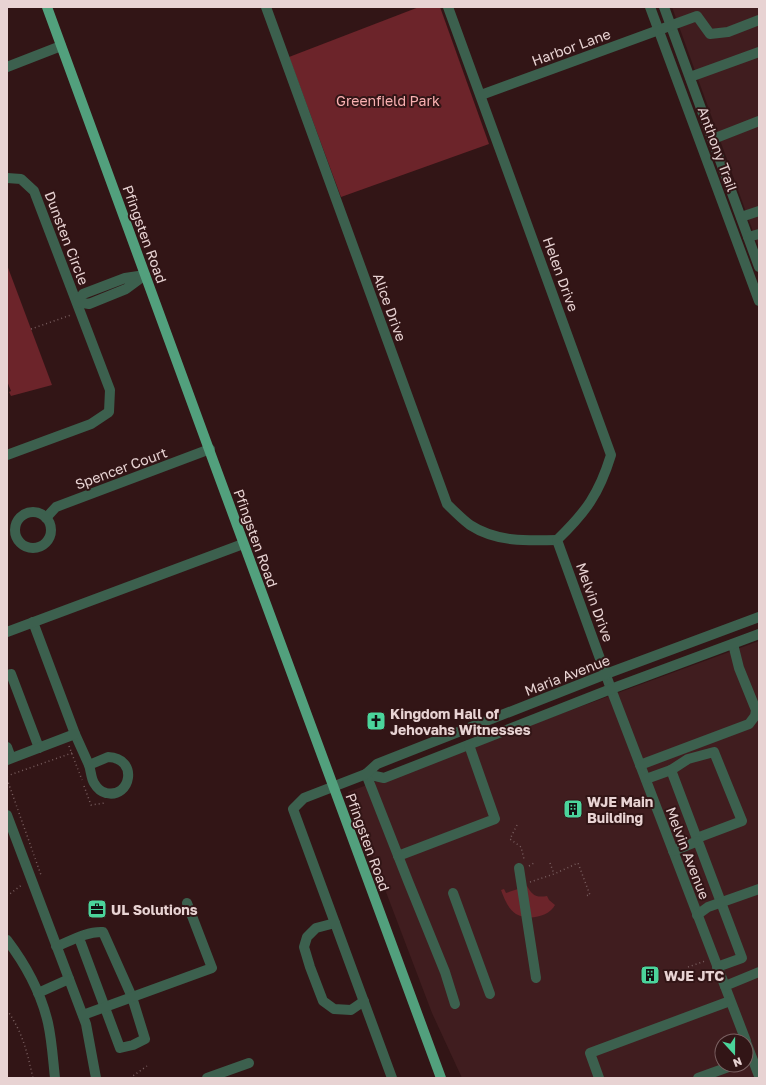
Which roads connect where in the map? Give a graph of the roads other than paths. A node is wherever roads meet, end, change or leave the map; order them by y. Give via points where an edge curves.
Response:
1 (47, 7) edge
2 (266, 7) edge
3 (448, 7) edge
4 (650, 7) edge
5 (664, 7) edge
6 (695, 11) edge
7 (759, 20) edge
8 (671, 26) junction
9 (659, 30) junction
10 (61, 46) junction
11 (759, 52) edge
12 (7, 67) edge
13 (690, 77) junction
14 (481, 95) junction
15 (759, 122) edge
16 (713, 139) junction
17 (7, 178) edge
18 (759, 211) edge
19 (741, 217) junction
20 (759, 234) edge
21 (748, 237) junction
22 (759, 267) edge
23 (145, 275) junction
24 (759, 301) edge
25 (77, 302) junction
26 (210, 450) junction
27 (7, 455) edge
28 (46, 518) dead end
29 (557, 540) junction
30 (243, 544) junction
31 (759, 617) edge
32 (33, 622) junction
33 (7, 632) edge
34 (758, 638) edge
35 (733, 644) junction
36 (606, 674) junction
37 (7, 675) edge
38 (611, 689) junction
39 (75, 734) junction
40 (469, 745) junction
41 (7, 747) edge
42 (39, 748) junction
43 (9, 759) edge
44 (89, 765) dead end
45 (640, 765) junction
46 (671, 770) junction
47 (366, 774) junction
48 (646, 779) junction
49 (333, 786) junction
50 (7, 815) edge
51 (698, 840) junction
52 (673, 851) junction
53 (398, 856) junction
54 (519, 868) dead end
55 (759, 889) edge
56 (453, 893) dead end
57 (721, 902) junction
58 (187, 903) dead end
59 (697, 915) junction
60 (336, 923) junction
61 (79, 938) junction
62 (7, 940) edge
63 (56, 946) junction
64 (716, 962) junction
65 (759, 972) edge
66 (536, 978) dead end
67 (69, 979) junction
68 (725, 986) junction
69 (38, 993) junction
70 (490, 994) dead end
71 (132, 997) junction
72 (364, 1001) junction
73 (730, 1001) junction
74 (455, 1004) dead end
75 (104, 1007) junction
76 (83, 1015) junction
77 (743, 1033) edge
78 (249, 1063) dead end
79 (714, 1072) edge
80 (55, 1078) edge
81 (96, 1078) edge
82 (207, 1078) edge
83 (392, 1078) edge
84 (442, 1078) edge
85 (600, 1078) edge
86 (698, 1078) edge

1 - 10 main road, Pfingsten Road
2 - 29 street, Alice Drive via 447,504 470,525 496,537 526,541
3 - 14 street, Helen Drive
4 - 9 street, Anthony Trail
5 - 8 street, Anthony Trail
6 - 7 street via 710,34 728,32
6 - 8 street, Harbor Lane
8 - 9 street, Harbor Lane
8 - 13 street, Anthony Trail
9 - 14 street, Harbor Lane
9 - 24 street, Anthony Trail
10 - 12 street
10 - 23 main road, Pfingsten Road
11 - 13 street
13 - 16 street, Anthony Trail
14 - 29 street, Helen Drive via 611,455 593,499
15 - 16 street
16 - 19 street, Anthony Trail
17 - 25 street, Dunsten Circle via 21,179 34,191
18 - 19 street
19 - 21 street, Anthony Trail
20 - 21 street
21 - 22 street, Anthony Trail
23 - 25 street, Dunsten Circle via 125,278 83,294
23 - 26 main road, Pfingsten Road
25 - 27 street, Dunsten Circle via 110,390 109,412 91,424
26 - 28 street, Spencer Court via 56,507
26 - 30 main road, Pfingsten Road
29 - 36 street, Melvin Drive
30 - 32 street
30 - 49 main road, Pfingsten Road
31 - 36 street, Maria Avenue
32 - 33 street
32 - 39 street
34 - 35 street, Maria Avenue
35 - 38 street, Maria Avenue
35 - 45 street via 739,668 756,710 753,720 749,724
36 - 38 street, Melvin Avenue
36 - 47 street, Maria Avenue via 378,764
37 - 42 street via 11,674
38 - 40 street, Maria Avenue
38 - 45 street, Melvin Avenue
39 - 42 street
39 - 44 street
40 - 47 street, Maria Avenue via 384,778
40 - 53 street via 495,819
41 - 43 street
42 - 43 street
45 - 48 street, Melvin Avenue
46 - 48 street
46 - 51 street
46 - 51 street via 688,760 714,752 742,821
47 - 49 street, Maria Avenue
47 - 53 street
48 - 52 street, Melvin Avenue
49 - 60 street, Maria Avenue via 304,798 293,810
49 - 84 main road, Pfingsten Road
50 - 63 street
51 - 52 street
51 - 57 street
52 - 59 street, Melvin Avenue
53 - 74 street via 445,972
54 - 66 street
55 - 57 street
56 - 70 street
57 - 59 street
57 - 64 street via 742,958
58 - 71 street via 212,968
59 - 64 street, Melvin Avenue
60 - 72 street
60 - 72 street via 316,928 307,937 304,947 322,1001 334,1009 351,1010
61 - 63 street
61 - 71 street via 96,931 103,932
61 - 75 street
62 - 69 street via 28,970
63 - 67 street
64 - 68 street, Melvin Avenue
65 - 68 street
67 - 69 street
67 - 76 street
68 - 73 street, Melvin Avenue
69 - 80 street via 48,1022
71 - 75 street
71 - 75 street via 145,1039 133,1045 120,1048
72 - 83 street
73 - 77 street, Melvin Avenue
73 - 85 street via 590,1054
75 - 76 street
76 - 81 street
78 - 82 street
79 - 86 street

